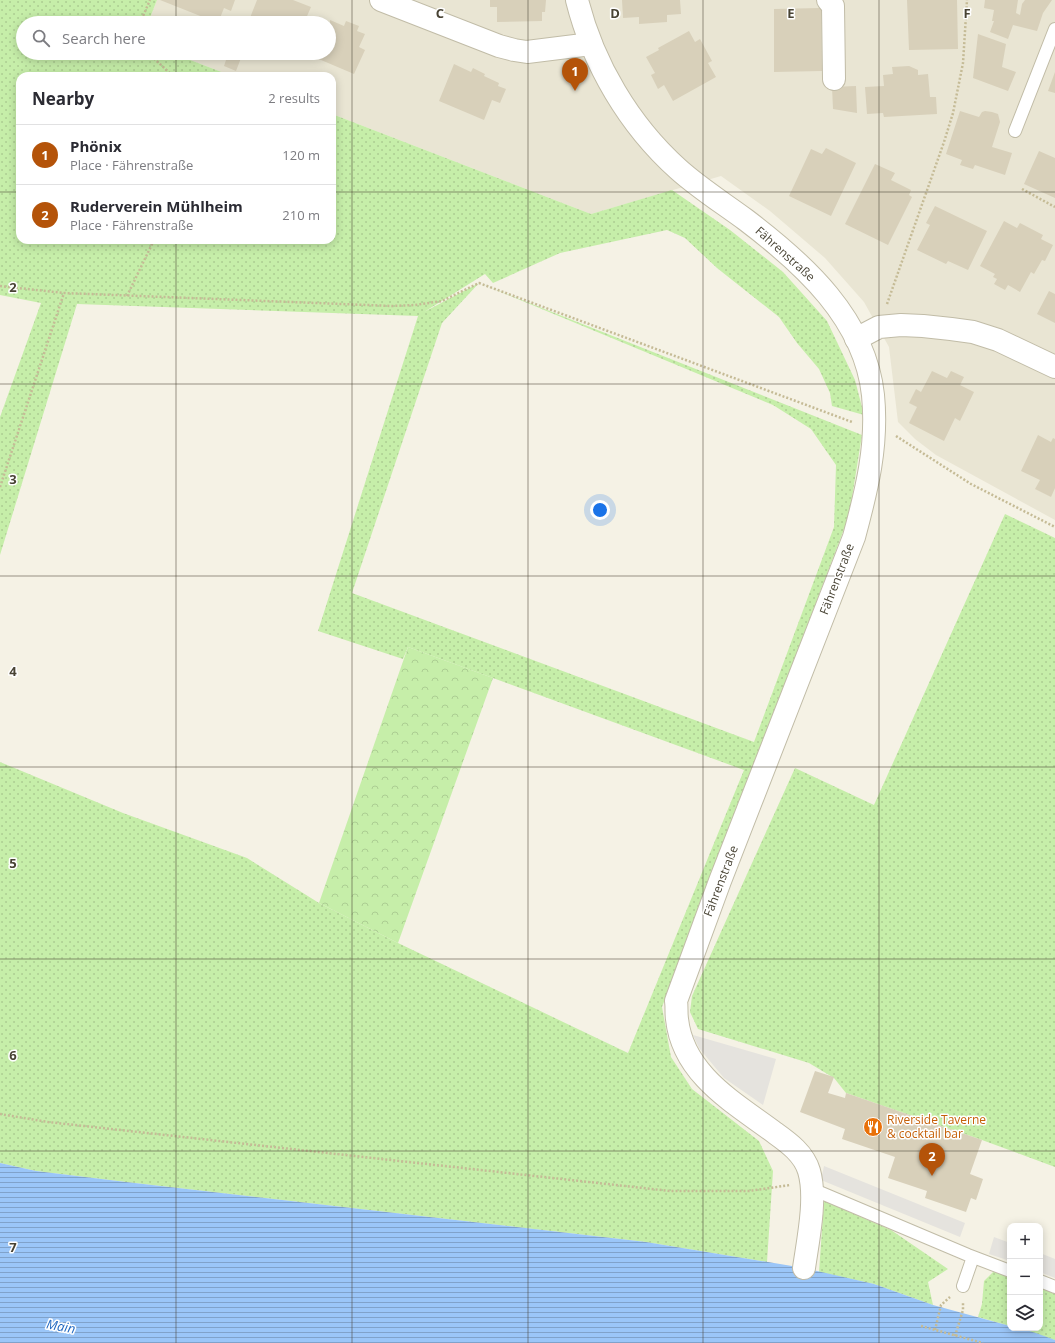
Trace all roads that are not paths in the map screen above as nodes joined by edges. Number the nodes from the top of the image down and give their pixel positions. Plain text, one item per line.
1 (381, 0) edge
2 (577, 0) edge
3 (828, 0) edge
4 (1055, 29) edge
5 (591, 44) junction
6 (834, 79) dead end
7 (1015, 131) dead end
8 (856, 339) junction
9 (1055, 367) edge
10 (812, 1189) junction
11 (973, 1257) junction
12 (804, 1268) dead end
13 (1007, 1269) edge
14 (1043, 1282) edge
15 (963, 1286) dead end
16 (1055, 1287) edge

1 - 5 street
2 - 5 street, Fährenstraße
3 - 6 street
4 - 7 lane
5 - 8 street, Fährenstraße
8 - 9 street
8 - 10 street, Fährenstraße
10 - 11 lane
10 - 12 street, Fährenstraße
11 - 13 lane
11 - 15 lane
14 - 16 lane

